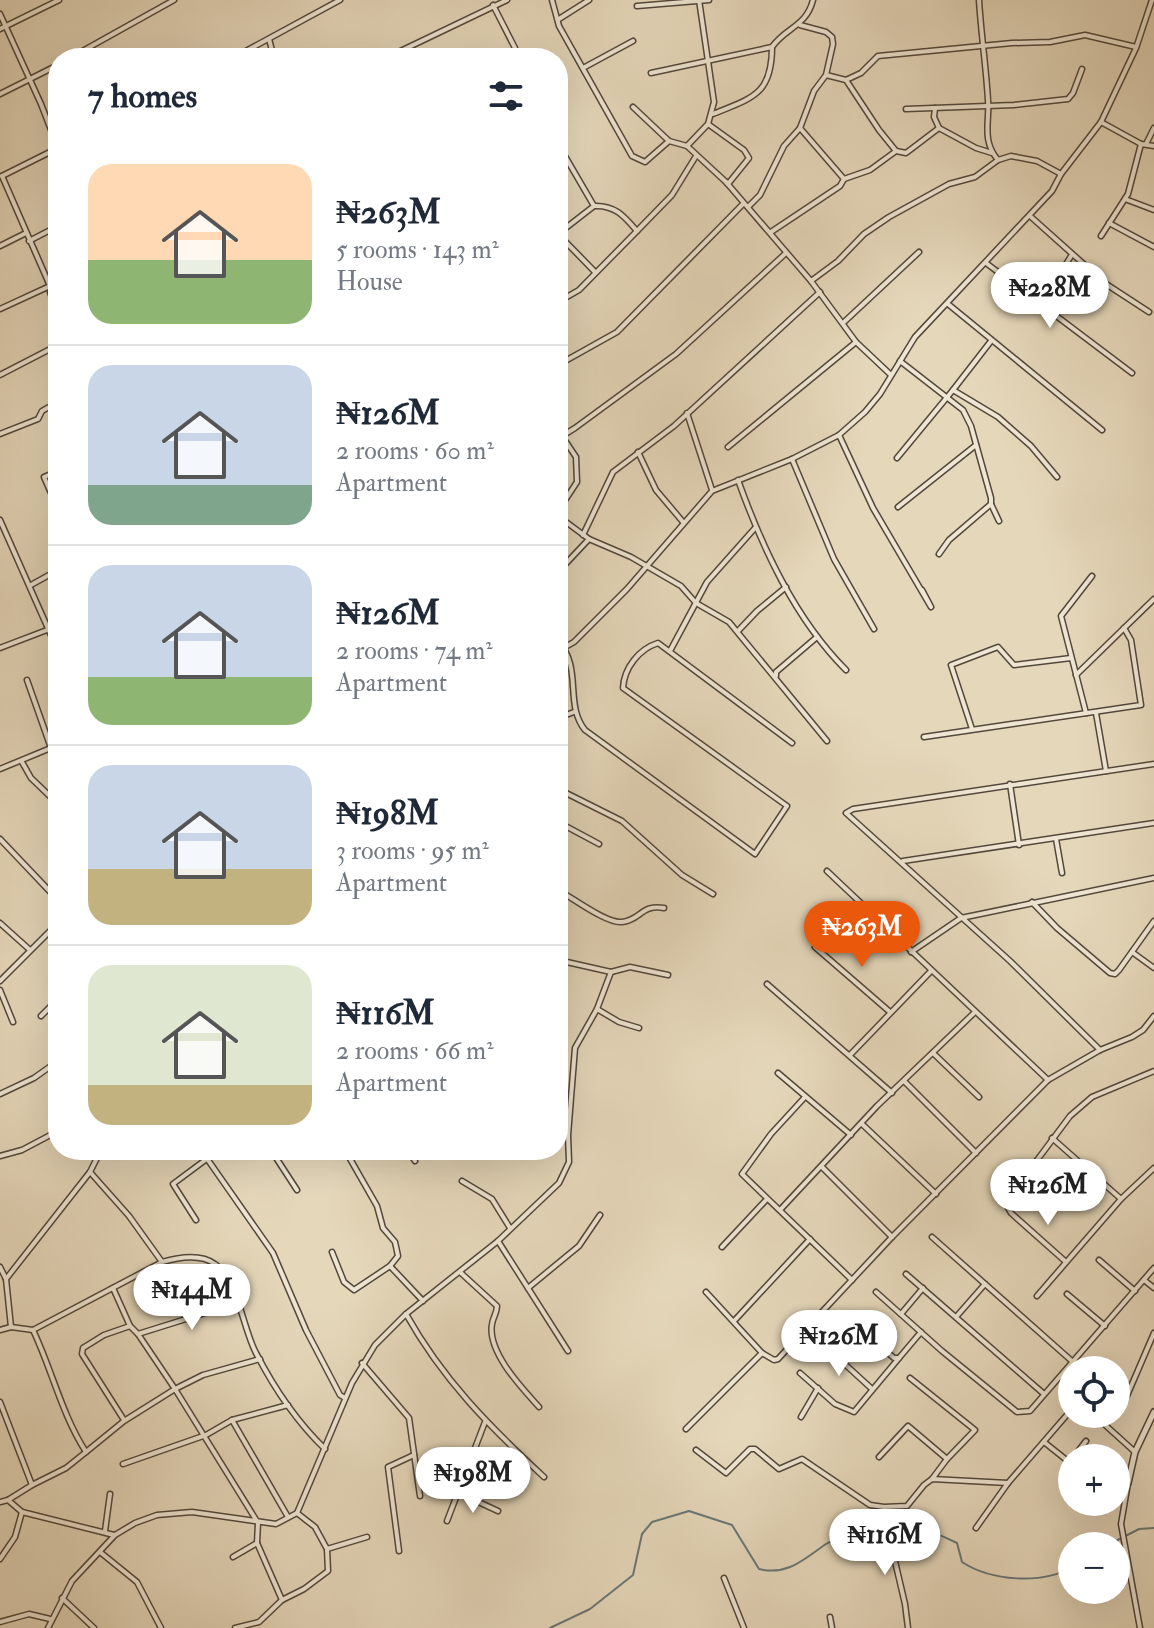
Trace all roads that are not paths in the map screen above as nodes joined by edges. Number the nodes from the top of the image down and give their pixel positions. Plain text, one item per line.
1 (59, 0) edge
2 (174, 0) edge
3 (340, 0) edge
4 (507, 0) edge
5 (552, 0) edge
6 (589, 0) edge
7 (709, 0) edge
8 (813, 0) edge
9 (979, 0) edge
10 (1152, 0) edge
11 (699, 1) edge
12 (330, 2) edge
13 (493, 5) junction
14 (637, 6) dead end
15 (0, 14) edge
16 (559, 19) junction
17 (800, 25) junction
18 (2, 28) edge
19 (269, 39) junction
20 (633, 41) dead end
21 (772, 47) junction
22 (982, 47) junction
23 (88, 48) edge
24 (252, 48) edge
25 (271, 48) edge
26 (406, 48) edge
27 (515, 48) edge
28 (1136, 48) junction
29 (707, 60) junction
30 (583, 68) junction
31 (1082, 69) dead end
32 (48, 70) edge
33 (651, 73) dead end
34 (826, 75) junction
35 (28, 79) junction
36 (846, 80) junction
37 (0, 94) edge
38 (989, 104) junction
39 (633, 107) dead end
40 (935, 108) junction
41 (906, 109) dead end
42 (713, 114) junction
43 (48, 122) edge
44 (1101, 122) junction
45 (708, 124) junction
46 (800, 128) junction
47 (939, 128) junction
48 (1154, 128) edge
49 (669, 141) junction
50 (1144, 144) junction
51 (687, 146) junction
52 (1154, 146) edge
53 (896, 151) junction
54 (48, 153) edge
55 (992, 153) junction
56 (696, 156) junction
57 (998, 160) junction
58 (568, 161) edge
59 (1061, 174) junction
60 (1, 177) edge
61 (844, 179) junction
62 (726, 182) junction
63 (1125, 199) junction
64 (594, 206) junction
65 (746, 206) junction
66 (1154, 210) edge
67 (1030, 216) junction
68 (1109, 223) junction
69 (568, 226) edge
70 (48, 231) edge
71 (637, 231) junction
72 (771, 232) junction
73 (26, 233) junction
74 (1101, 236) dead end
75 (29, 241) junction
76 (568, 244) edge
77 (0, 246) edge
78 (1154, 247) edge
79 (919, 252) dead end
80 (786, 253) junction
81 (1071, 256) junction
82 (986, 263) junction
83 (595, 272) junction
84 (811, 281) junction
85 (48, 284) edge
86 (48, 290) edge
87 (820, 292) junction
88 (568, 296) edge
89 (948, 304) junction
90 (1040, 306) junction
91 (0, 309) edge
92 (1149, 312) dead end
93 (843, 323) junction
94 (991, 341) junction
95 (856, 342) junction
96 (48, 350) edge
97 (568, 360) edge
98 (900, 361) junction
99 (1132, 373) dead end
100 (0, 375) edge
101 (891, 375) junction
102 (953, 390) junction
103 (947, 399) junction
104 (48, 408) edge
105 (687, 413) junction
106 (1102, 430) dead end
107 (568, 432) edge
108 (0, 434) edge
109 (839, 435) junction
110 (568, 444) edge
111 (976, 445) junction
112 (728, 447) dead end
113 (638, 452) junction
114 (897, 458) dead end
115 (792, 459) junction
116 (1057, 477) dead end
117 (738, 480) junction
118 (712, 491) junction
119 (568, 497) edge
120 (991, 504) junction
121 (898, 507) dead end
122 (0, 520) edge
123 (999, 521) dead end
124 (568, 522) edge
125 (683, 522) junction
126 (755, 528) junction
127 (583, 535) junction
128 (589, 539) junction
129 (939, 554) dead end
130 (568, 561) edge
131 (648, 566) junction
132 (48, 576) edge
133 (1092, 576) dead end
134 (31, 585) junction
135 (786, 587) junction
136 (922, 590) dead end
137 (1154, 599) edge
138 (696, 603) junction
139 (1124, 628) junction
140 (874, 629) dead end
141 (47, 630) joint
142 (742, 637) junction
143 (817, 637) junction
144 (568, 646) edge
145 (0, 648) edge
146 (670, 651) junction
147 (1071, 658) junction
148 (568, 661) edge
149 (846, 670) dead end
150 (1076, 675) junction
151 (777, 679) junction
152 (27, 680) dead end
153 (574, 712) junction
154 (1086, 713) junction
155 (1096, 713) junction
156 (568, 714) edge
157 (972, 729) junction
158 (924, 737) dead end
159 (48, 740) edge
160 (827, 741) dead end
161 (792, 743) dead end
162 (48, 749) edge
163 (22, 762) junction
164 (1154, 764) edge
165 (0, 769) edge
166 (1106, 771) junction
167 (1010, 784) junction
168 (568, 793) edge
169 (48, 794) edge
170 (1154, 823) edge
171 (568, 827) edge
172 (0, 839) edge
173 (1056, 839) junction
174 (599, 844) dead end
175 (1019, 845) junction
176 (902, 861) junction
177 (827, 871) dead end
178 (1062, 873) dead end
179 (1154, 878) edge
180 (48, 892) edge
181 (713, 894) dead end
182 (568, 896) edge
183 (1032, 902) junction
184 (664, 908) dead end
185 (961, 918) junction
186 (1154, 921) edge
187 (0, 923) edge
188 (48, 933) edge
189 (815, 947) dead end
190 (30, 950) junction
191 (910, 952) junction
192 (1132, 952) junction
193 (568, 962) edge
194 (1154, 968) edge
195 (931, 971) junction
196 (611, 972) junction
197 (668, 975) dead end
198 (0, 981) edge
199 (767, 984) dead end
200 (0, 990) edge
201 (48, 1009) edge
202 (597, 1009) junction
203 (890, 1012) junction
204 (974, 1013) junction
205 (41, 1016) dead end
206 (1154, 1016) edge
207 (13, 1022) dead end
208 (639, 1028) dead end
209 (1100, 1050) junction
210 (933, 1053) junction
211 (850, 1055) junction
212 (48, 1068) edge
213 (1154, 1071) edge
214 (778, 1073) dead end
215 (1048, 1080) junction
216 (904, 1081) junction
217 (892, 1093) junction
218 (0, 1094) edge
219 (805, 1097) junction
220 (979, 1097) dead end
221 (861, 1124) junction
222 (851, 1135) junction
223 (48, 1136) edge
224 (1052, 1138) junction
225 (976, 1153) junction
226 (0, 1156) edge
227 (96, 1160) edge
228 (205, 1160) edge
229 (209, 1160) edge
230 (278, 1160) edge
231 (351, 1160) edge
232 (822, 1167) junction
233 (1154, 1168) edge
234 (90, 1172) junction
235 (462, 1181) dead end
236 (297, 1190) dead end
237 (936, 1194) junction
238 (767, 1199) junction
239 (1121, 1199) junction
240 (780, 1210) junction
241 (600, 1215) dead end
242 (196, 1220) dead end
243 (510, 1228) junction
244 (892, 1237) junction
245 (932, 1237) dead end
246 (810, 1239) junction
247 (498, 1241) junction
248 (722, 1247) dead end
249 (332, 1252) dead end
250 (1099, 1260) dead end
251 (162, 1262) junction
252 (1066, 1262) junction
253 (390, 1266) junction
254 (1154, 1268) edge
255 (0, 1270) edge
256 (461, 1273) junction
257 (906, 1274) dead end
258 (6, 1279) junction
259 (852, 1280) junction
260 (1144, 1280) junction
261 (985, 1284) junction
262 (113, 1288) junction
263 (528, 1288) junction
264 (923, 1288) junction
265 (1154, 1288) edge
266 (1135, 1291) junction
267 (706, 1292) dead end
268 (876, 1292) dead end
269 (1067, 1294) dead end
270 (1037, 1296) dead end
271 (423, 1301) junction
272 (237, 1303) junction
273 (406, 1314) junction
274 (901, 1314) junction
275 (956, 1317) junction
276 (735, 1320) junction
277 (850, 1320) dead end
278 (130, 1326) junction
279 (1105, 1326) junction
280 (11, 1327) junction
281 (0, 1330) edge
282 (33, 1330) junction
283 (921, 1332) junction
284 (1154, 1333) edge
285 (138, 1334) junction
286 (825, 1346) dead end
287 (568, 1351) dead end
288 (762, 1353) junction
289 (1066, 1356) edge
290 (1078, 1356) edge
291 (899, 1358) junction
292 (260, 1359) junction
293 (362, 1363) junction
294 (800, 1373) dead end
295 (910, 1378) dead end
296 (1058, 1379) edge
297 (818, 1388) junction
298 (175, 1389) junction
299 (872, 1389) junction
300 (1130, 1389) edge
301 (1044, 1394) junction
302 (345, 1398) junction
303 (0, 1402) edge
304 (288, 1405) junction
305 (539, 1407) dead end
306 (1154, 1412) edge
307 (801, 1417) dead end
308 (232, 1420) junction
309 (124, 1421) junction
310 (485, 1422) junction
311 (1058, 1426) edge
312 (1108, 1428) edge
313 (686, 1429) dead end
314 (206, 1435) junction
315 (1086, 1441) dead end
316 (1044, 1442) junction
317 (1084, 1444) edge
318 (325, 1449) junction
319 (696, 1450) dead end
320 (86, 1452) junction
321 (1135, 1452) junction
322 (1058, 1453) edge
323 (414, 1455) junction
324 (879, 1457) dead end
325 (947, 1459) junction
326 (123, 1464) dead end
327 (1130, 1474) edge
328 (544, 1477) dead end
329 (932, 1479) junction
330 (1008, 1483) junction
331 (32, 1485) junction
332 (459, 1493) junction
333 (110, 1494) dead end
334 (420, 1496) dead end
335 (8, 1500) junction
336 (0, 1502) edge
337 (498, 1511) dead end
338 (22, 1512) junction
339 (297, 1513) junction
340 (1122, 1516) edge
341 (288, 1517) junction
342 (447, 1521) dead end
343 (258, 1523) junction
344 (976, 1528) dead end
345 (105, 1531) junction
346 (115, 1535) junction
347 (367, 1537) dead end
348 (257, 1543) junction
349 (848, 1546) dead end
350 (327, 1549) junction
351 (399, 1551) dead end
352 (100, 1552) junction
353 (233, 1557) dead end
354 (0, 1559) edge
355 (724, 1578) dead end
356 (62, 1598) junction
357 (282, 1600) junction
358 (830, 1617) dead end
359 (50, 1619) junction
360 (0, 1622) edge
361 (48, 1628) edge
362 (94, 1628) edge
363 (161, 1628) edge
364 (235, 1628) edge
365 (744, 1628) edge
366 (832, 1628) edge
367 (908, 1628) edge
368 (1140, 1628) edge

1 - 18 street
2 - 23 street
3 - 12 street
4 - 13 street
5 - 16 street
6 - 16 street
7 - 11 street
8 - 17 street
9 - 22 street
10 - 28 street
11 - 14 street
11 - 29 street
12 - 19 street
13 - 26 street
13 - 27 street
15 - 18 street
16 - 30 street
17 - 21 street
17 - 34 street
18 - 35 street
19 - 24 street
19 - 25 street
20 - 30 street
21 - 29 street
21 - 42 street
22 - 28 street
22 - 36 street
22 - 38 street
28 - 44 street
29 - 33 street
29 - 42 street
30 - 49 street
31 - 38 street
32 - 35 street
34 - 36 street
34 - 46 street
35 - 37 street
35 - 43 street
36 - 53 street
38 - 40 street
38 - 55 street
39 - 49 street
40 - 41 street
40 - 47 street
42 - 45 street
44 - 50 street
44 - 59 street
45 - 51 street
45 - 62 street
46 - 61 street
46 - 65 street
47 - 53 street
47 - 55 street
48 - 50 street
49 - 51 street
50 - 52 street
50 - 63 street
51 - 56 street
53 - 61 street
54 - 60 street
55 - 57 street
56 - 62 street
56 - 71 street
57 - 59 street
57 - 84 street
58 - 64 street
59 - 67 street
60 - 73 street
61 - 72 street
62 - 65 street
63 - 66 street
63 - 68 street
64 - 69 street
64 - 71 street
65 - 72 street
65 - 97 street
67 - 81 street
67 - 82 street
68 - 74 street
68 - 78 street
70 - 75 street
71 - 83 street
72 - 80 street
73 - 75 street
73 - 77 street
75 - 85 street
76 - 83 street
79 - 93 street
80 - 84 street
80 - 107 street
81 - 90 street
81 - 92 street
82 - 89 street
82 - 90 street
83 - 88 street
84 - 87 street
86 - 91 street
87 - 93 street
87 - 105 street
89 - 94 street
89 - 98 street
90 - 99 street
93 - 95 street
94 - 102 street
94 - 106 street
95 - 101 street
95 - 112 street
96 - 100 street
98 - 101 street
98 - 103 street
101 - 109 street
102 - 103 street
102 - 116 street
103 - 111 street
103 - 114 street
104 - 108 street
105 - 113 street
105 - 118 street
109 - 115 street
109 - 136 street
110 - 119 street
111 - 120 street
111 - 121 street
113 - 125 street
113 - 127 street
115 - 117 street
115 - 140 street
117 - 118 street
117 - 126 street
118 - 125 street
120 - 123 street
120 - 129 street
122 - 134 street
124 - 127 street
125 - 131 street
126 - 135 street
126 - 138 street
127 - 128 street
128 - 130 street
128 - 131 street
131 - 138 street
131 - 144 street
132 - 134 street
133 - 147 street
134 - 141 street
135 - 142 street
135 - 143 street
137 - 139 street
138 - 142 street
138 - 146 street
139 - 150 street
139 - 155 street
141 - 145 street
142 - 151 street
143 - 149 street
143 - 151 street
146 - 153 street
146 - 161 street
147 - 150 street
147 - 157 street
148 - 153 street
150 - 154 street
151 - 160 street
152 - 159 street
153 - 156 street
154 - 155 street
154 - 157 street
155 - 166 street
157 - 158 street
162 - 163 street
163 - 165 street
163 - 169 street
164 - 166 street
166 - 167 street
167 - 175 street
167 - 176 street
168 - 181 street
170 - 173 street
171 - 174 street
172 - 180 street
173 - 175 street
173 - 178 street
175 - 176 street
176 - 185 street
177 - 191 street
179 - 183 street
182 - 184 street
183 - 185 street
183 - 192 street
185 - 191 street
185 - 209 street
186 - 192 street
187 - 190 street
188 - 190 street
189 - 203 street
190 - 198 street
191 - 195 street
192 - 194 street
193 - 196 street
195 - 203 street
195 - 204 street
196 - 197 street
196 - 202 street
199 - 211 street
200 - 207 street
201 - 205 street
202 - 208 street
202 - 243 street
203 - 211 street
204 - 210 street
204 - 215 street
206 - 209 street
209 - 215 street
210 - 216 street
210 - 220 street
211 - 217 street
212 - 218 street
213 - 224 street
214 - 219 street
215 - 225 street
216 - 217 street
216 - 225 street
217 - 221 street
219 - 222 street
219 - 238 street
221 - 222 street
221 - 237 street
222 - 232 street
223 - 226 street
224 - 239 street
224 - 252 street
225 - 237 street
227 - 234 street
228 - 242 street
229 - 302 street
230 - 236 street
231 - 253 street
232 - 240 street
232 - 244 street
233 - 239 street
234 - 251 street
234 - 258 street
235 - 243 street
237 - 244 street
238 - 240 street
238 - 248 street
239 - 252 street
240 - 246 street
241 - 263 street
243 - 247 street
244 - 259 street
245 - 261 street
246 - 259 street
246 - 276 street
247 - 256 street
247 - 263 street
249 - 253 street
250 - 266 street
251 - 262 street
251 - 272 street
252 - 270 street
253 - 271 street
254 - 260 street
255 - 258 street
256 - 271 street
256 - 305 street
257 - 264 street
258 - 280 street
259 - 288 street
260 - 265 street
260 - 266 street
261 - 275 street
261 - 289 street
262 - 278 street
262 - 282 street
263 - 287 street
264 - 274 street
264 - 275 street
266 - 279 street
267 - 276 street
268 - 274 street
269 - 279 street
271 - 273 street
272 - 285 street
272 - 292 street
273 - 293 street
273 - 310 street
274 - 283 street
275 - 301 street
276 - 288 street
277 - 291 street
278 - 285 street
278 - 309 street
279 - 290 street
280 - 281 street
280 - 282 street
282 - 320 street
283 - 291 street
283 - 301 street
284 - 300 street
285 - 298 street
286 - 299 street
288 - 313 street
291 - 299 street
292 - 298 street
292 - 304 street
293 - 302 street
293 - 323 street
294 - 297 street
295 - 325 street
296 - 301 street
297 - 299 street
297 - 307 street
298 - 309 street
298 - 314 street
302 - 318 street
303 - 331 street
304 - 308 street
304 - 318 street
306 - 321 street
308 - 314 street
308 - 341 street
309 - 320 street
310 - 328 street
310 - 332 street
311 - 316 street
312 - 321 street
314 - 326 street
314 - 343 street
315 - 317 street
316 - 322 street
316 - 330 street
318 - 339 street
319 - 329 street
320 - 331 street
321 - 327 street
323 - 334 street
323 - 351 street
324 - 325 street
325 - 329 street
329 - 330 street
330 - 344 street
331 - 335 street
332 - 337 street
332 - 342 street
333 - 345 street
335 - 336 street
335 - 338 street
338 - 345 street
338 - 354 street
339 - 341 street
339 - 350 street
340 - 368 street
341 - 343 street
343 - 346 street
343 - 348 street
345 - 346 street
346 - 352 street
347 - 350 street
348 - 353 street
348 - 357 street
349 - 367 street
350 - 357 street
352 - 356 street
352 - 363 street
355 - 365 street
356 - 359 street
356 - 362 street
357 - 364 street
358 - 366 street
359 - 360 street
359 - 361 street

